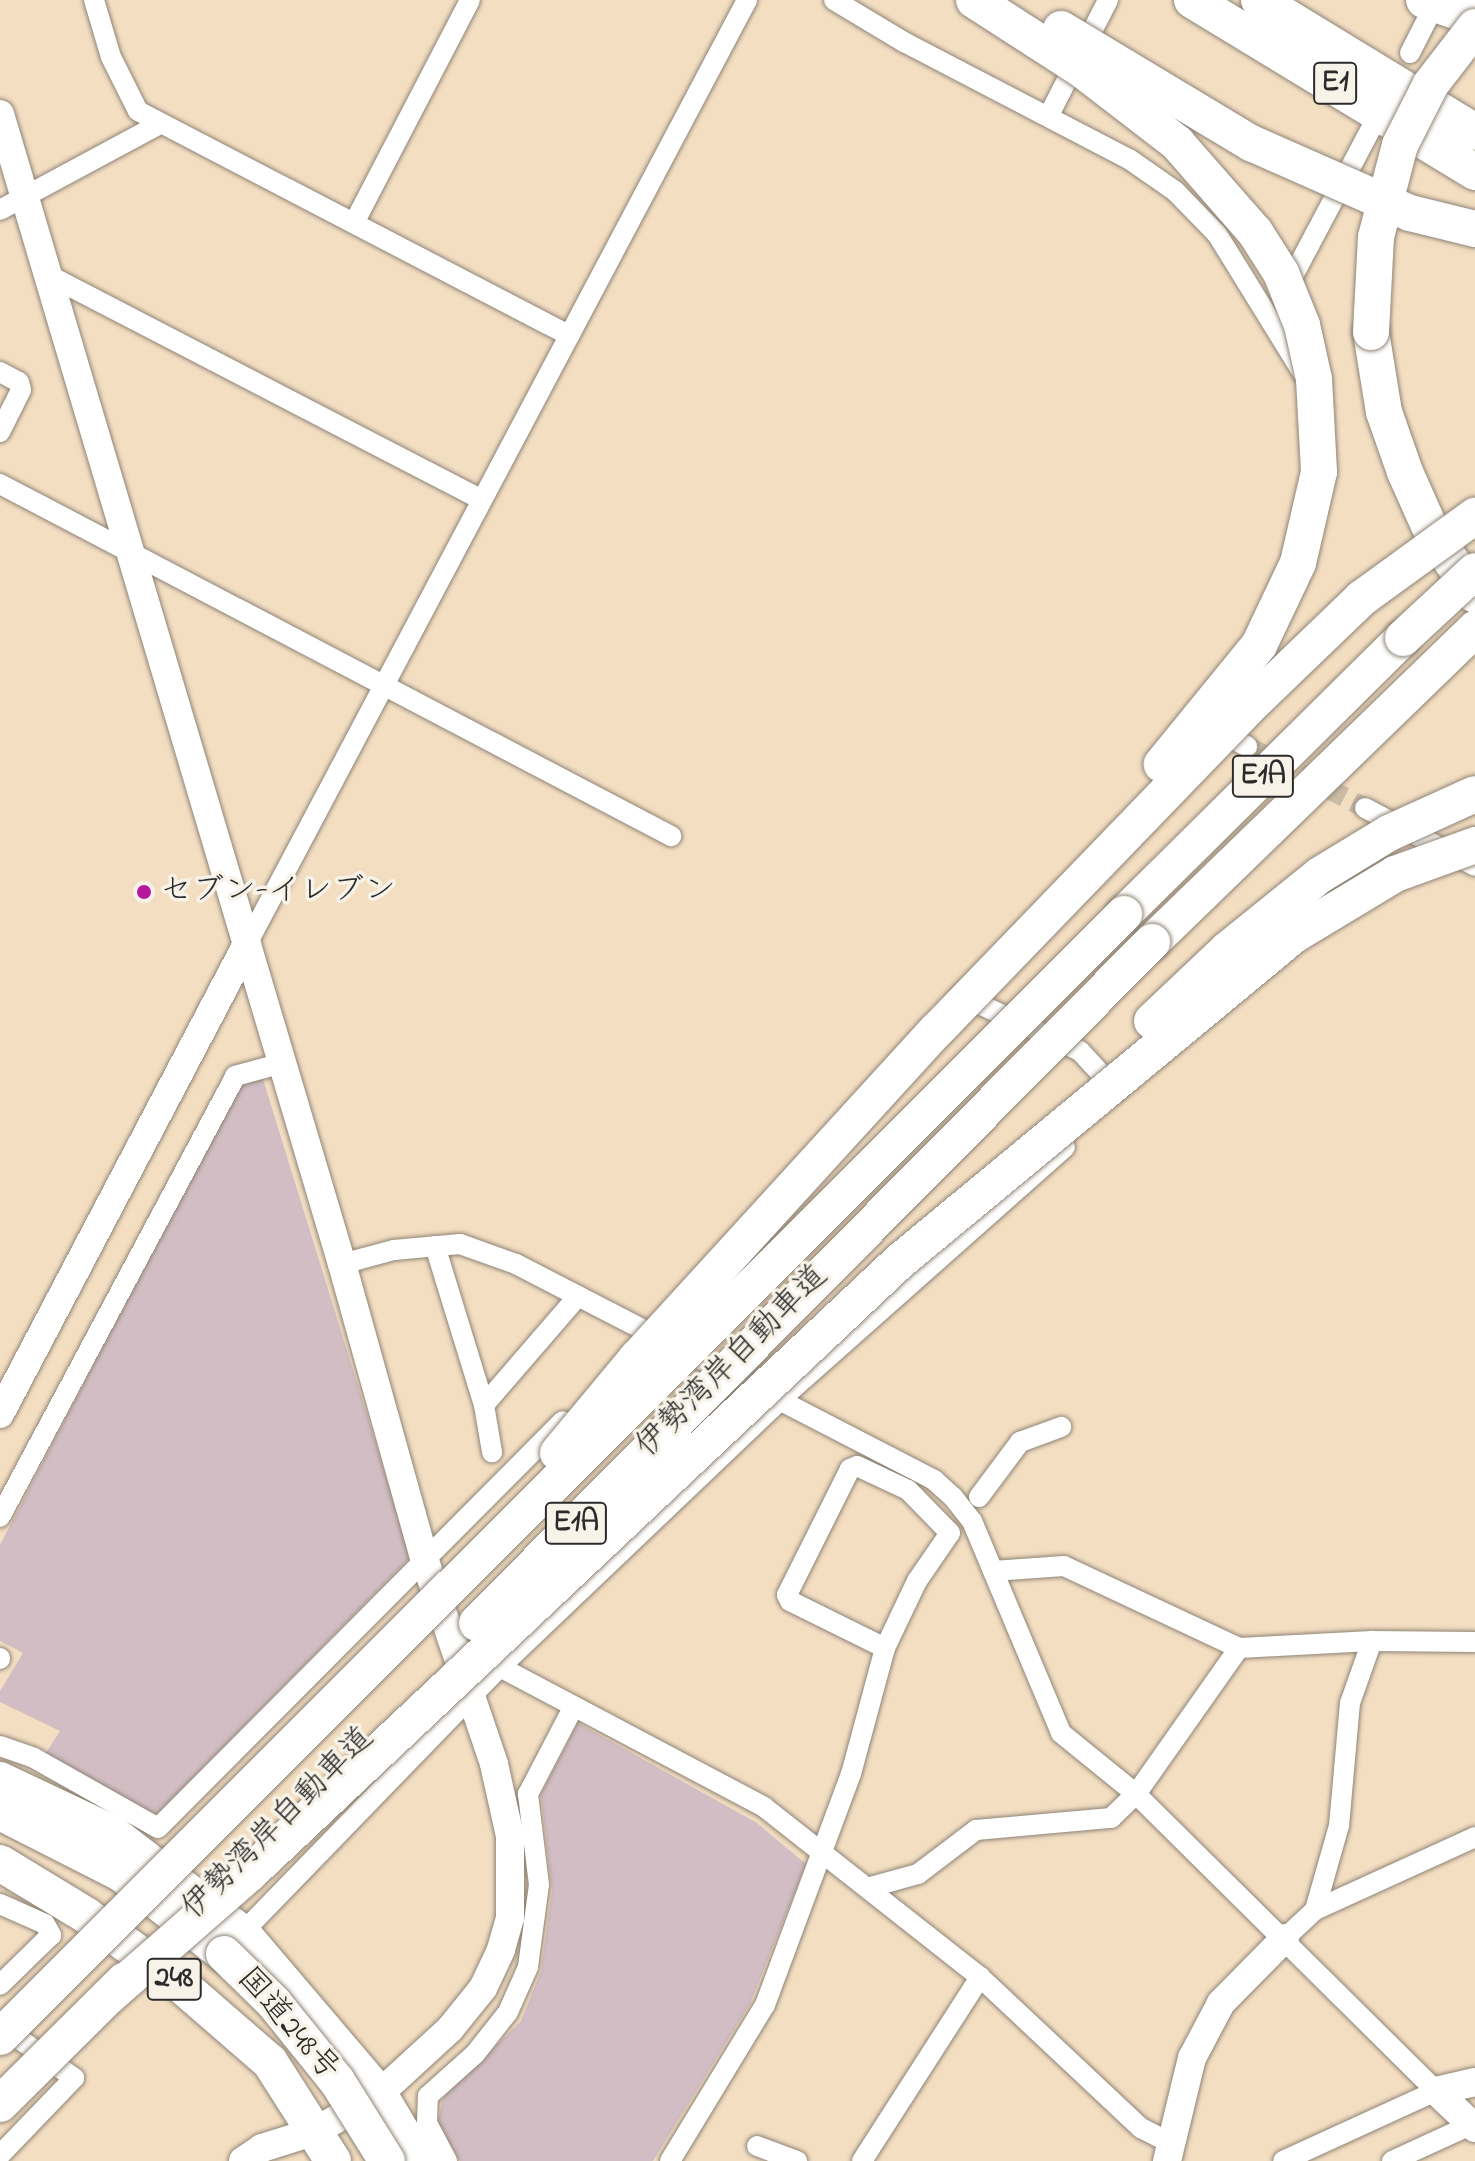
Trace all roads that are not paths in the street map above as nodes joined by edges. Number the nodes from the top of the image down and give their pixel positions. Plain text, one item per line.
1 (94, 0) edge
2 (470, 0) edge
3 (747, 0) edge
4 (834, 0) edge
5 (974, 0) edge
6 (1013, 0) edge
7 (1108, 0) edge
8 (1192, 0) edge
9 (1259, 0) edge
10 (1426, 10) edge
11 (1475, 18) edge
12 (1475, 27) edge
13 (1410, 53) dead end
14 (0, 114) edge
15 (1049, 115) junction
16 (158, 125) junction
17 (1372, 127) dead end
18 (1475, 132) edge
19 (1475, 172) edge
20 (12, 204) edge
21 (354, 223) junction
22 (1475, 229) edge
23 (50, 276) junction
24 (1270, 319) junction
25 (569, 335) junction
26 (0, 372) edge
27 (0, 432) edge
28 (0, 484) edge
29 (481, 499) junction
30 (1475, 516) edge
31 (133, 552) junction
32 (1475, 571) edge
33 (1475, 595) edge
34 (1475, 629) edge
35 (386, 688) junction
36 (1206, 726) junction
37 (1247, 746) tunnel mouth
38 (1475, 794) edge
39 (1365, 808) tunnel mouth
40 (671, 836) dead end
41 (1475, 845) edge
42 (1475, 866) edge
43 (247, 944) junction
44 (955, 992) junction
45 (936, 1031) junction
46 (283, 1063) junction
47 (435, 1246) junction
48 (900, 1261) junction
49 (342, 1264) junction
50 (578, 1296) junction
51 (646, 1331) junction
52 (780, 1400) junction
53 (484, 1405) junction
54 (0, 1414) edge
55 (1061, 1427) dead end
56 (492, 1452) dead end
57 (979, 1497) dead end
58 (0, 1517) edge
59 (425, 1561) junction
60 (993, 1571) junction
61 (411, 1628) junction
62 (1372, 1641) junction
63 (1475, 1642) edge
64 (885, 1648) junction
65 (1239, 1648) junction
66 (500, 1667) junction
67 (471, 1694) junction
68 (574, 1706) junction
69 (0, 1746) edge
70 (0, 1780) edge
71 (1136, 1794) junction
72 (0, 1812) edge
73 (0, 1836) edge
74 (1475, 1837) edge
75 (824, 1851) junction
76 (0, 1863) edge
77 (871, 1887) junction
78 (0, 1904) edge
79 (1315, 1910) junction
80 (1285, 1938) junction
81 (225, 1952) junction
82 (980, 1977) junction
83 (0, 1985) edge
84 (108, 1997) junction
85 (0, 2025) edge
86 (0, 2037) edge
87 (1475, 2082) edge
88 (379, 2094) junction
89 (1440, 2095) junction
90 (0, 2104) edge
91 (1472, 2123) edge
92 (324, 2146) edge
93 (757, 2146) dead end
94 (1168, 2152) edge
95 (0, 2155) edge
96 (1293, 2159) edge
97 (243, 2161) edge
98 (291, 2161) edge
99 (363, 2161) edge
100 (387, 2161) edge
101 (419, 2161) edge
102 (447, 2161) edge
103 (670, 2161) edge
104 (797, 2161) edge
105 (862, 2161) edge
106 (1392, 2161) edge

1 - 16 street
2 - 21 street
3 - 25 street
4 - 15 street
5 - 45 highway, bridge
6 - 22 highway, bridge
7 - 15 street
8 - 19 highway, E1
9 - 18 highway, E1
10 - 11 highway
10 - 13 street
12 - 33 highway, bridge
14 - 20 street
15 - 24 street
16 - 20 street
16 - 21 street
17 - 24 street
20 - 23 street
21 - 25 street
23 - 29 street
23 - 31 street
24 - 36 street
25 - 29 street
26 - 27 street
28 - 31 street
29 - 35 street
30 - 45 highway, bridge
31 - 35 street
31 - 43 street
32 - 61 highway, 伊勢湾岸自動車道 / E1A, bridge
34 - 84 highway, 伊勢湾岸自動車道 / E1A, bridge
35 - 40 street
35 - 43 street
36 - 37 street
36 - 44 street
38 - 48 highway, bridge
39 - 42 street
41 - 48 highway, bridge
43 - 46 street
43 - 54 street
44 - 51 street
44 - 52 street
45 - 61 highway, bridge
46 - 49 street
46 - 58 street
47 - 49 street
47 - 50 street
47 - 53 street
48 - 84 highway, bridge
49 - 59 street
50 - 51 street
50 - 53 street
51 - 52 street
51 - 59 street
52 - 60 street
52 - 66 street
53 - 56 street
55 - 57 street
59 - 67 street
59 - 69 street
60 - 65 street
60 - 71 street
61 - 86 highway, 伊勢湾岸自動車道 / E1A, bridge
62 - 63 street
62 - 65 street
62 - 79 street
64 - 64 street
64 - 75 street
65 - 71 street
66 - 67 street
66 - 68 street
67 - 81 street
67 - 88 street
68 - 75 street
68 - 102 street
70 - 81 highway, 248
71 - 77 street
71 - 80 street
72 - 81 highway, 国道248号 / 248
73 - 81 highway, 国道248号 / 248
74 - 79 street
75 - 77 street
75 - 103 street
76 - 92 highway, 248
77 - 82 street
78 - 83 street
79 - 80 street
80 - 89 street
80 - 94 street
81 - 88 highway, 248
81 - 99 highway, 国道248号 / 248
81 - 100 highway, 国道248号 / 248, bridge
82 - 94 street
82 - 105 street
84 - 90 highway, 伊勢湾岸自動車道 / E1A, bridge
85 - 95 street
87 - 89 street
88 - 92 street
88 - 101 highway, 248
89 - 91 street
89 - 96 street
91 - 106 street
92 - 97 street
92 - 98 street
93 - 104 street

